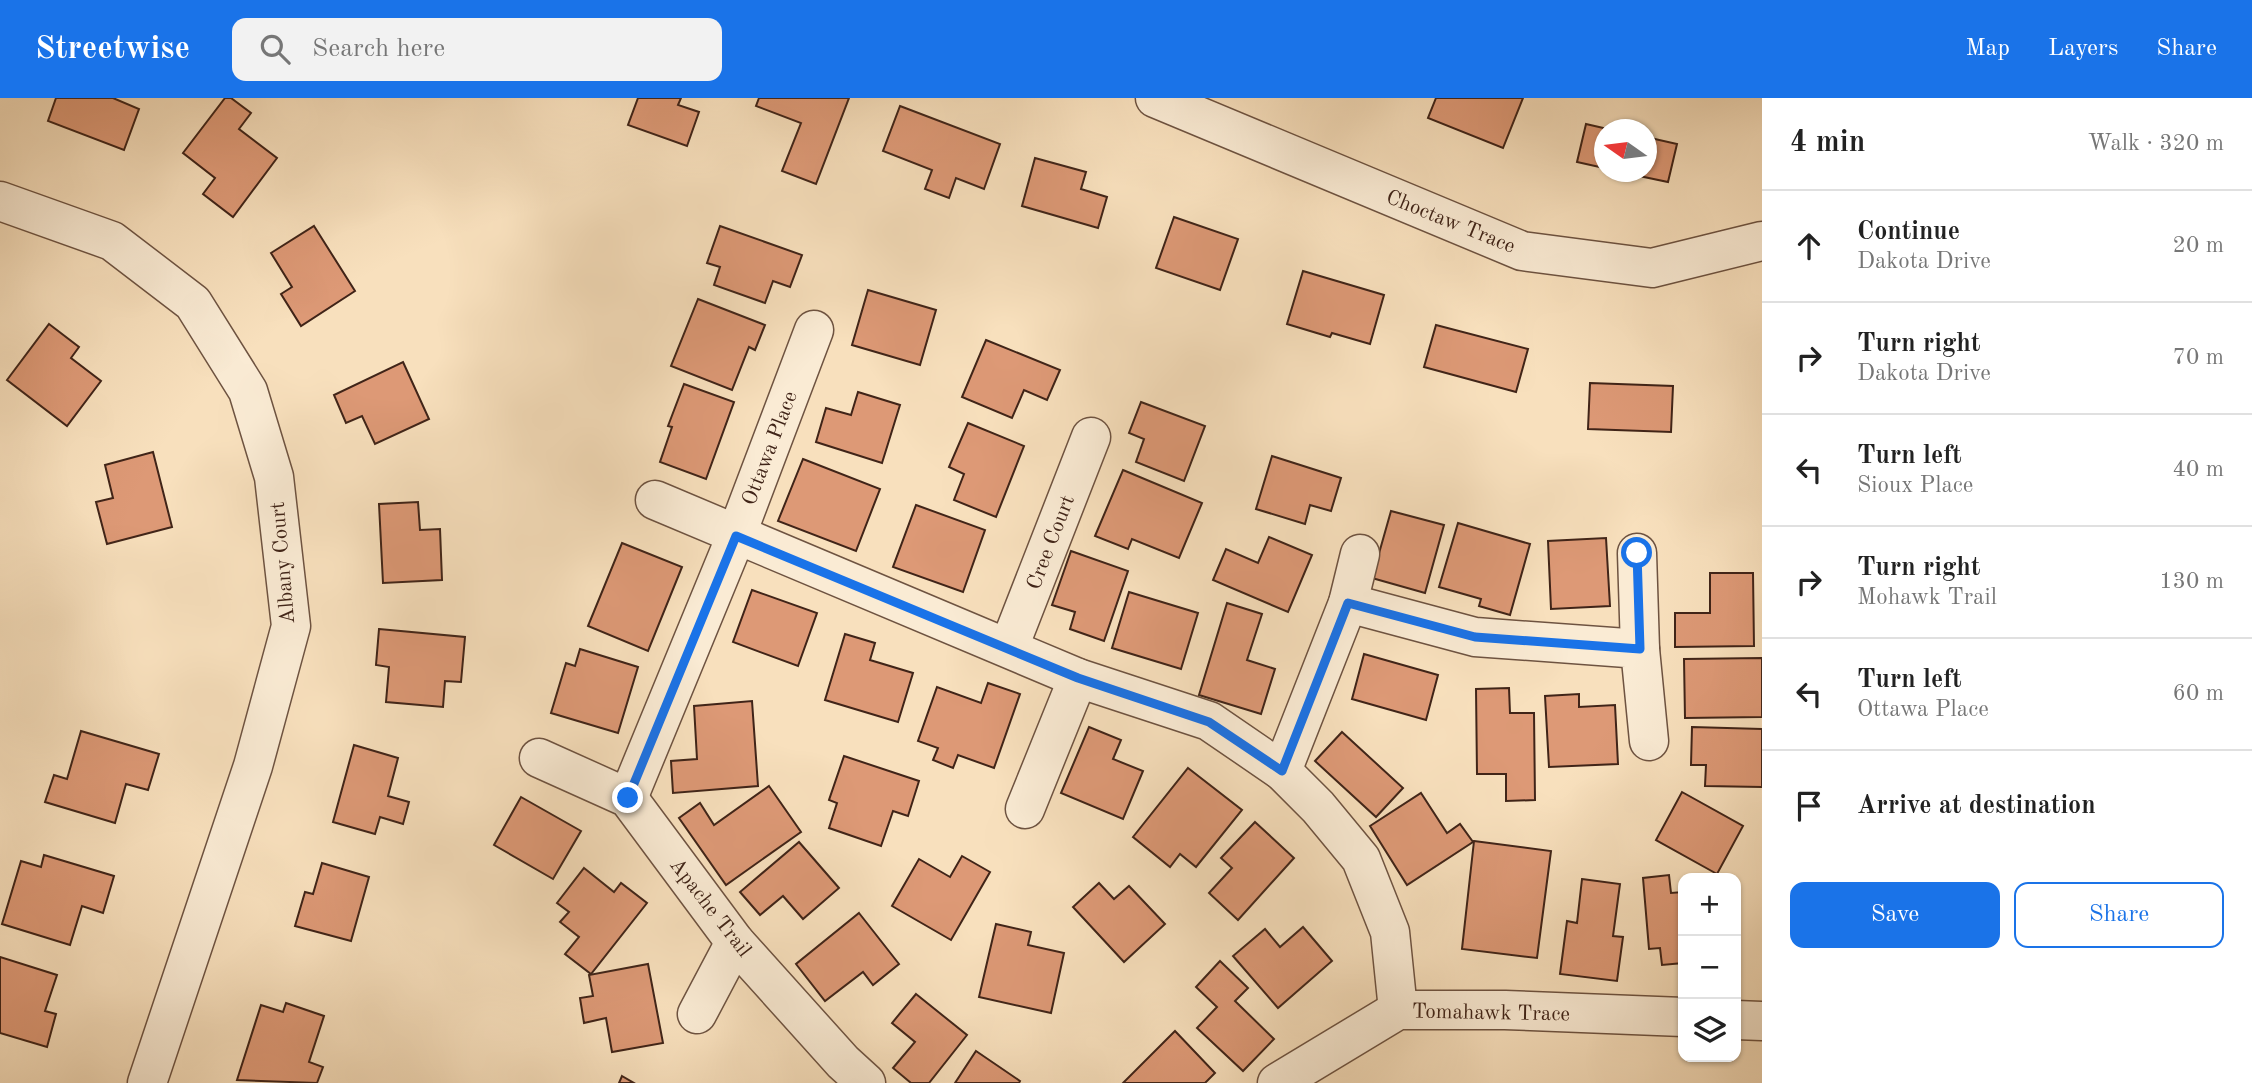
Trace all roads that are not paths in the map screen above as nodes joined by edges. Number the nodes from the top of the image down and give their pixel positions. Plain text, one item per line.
1 (1155, 98) edge
2 (0, 201) edge
3 (1762, 241) edge
4 (814, 330) dead end
5 (1091, 437) dead end
6 (655, 500) dead end
7 (736, 536) junction
8 (1637, 553) dead end
9 (1360, 554) dead end
10 (1348, 603) junction
11 (1009, 647) junction
12 (1640, 649) junction
13 (1078, 678) junction
14 (1649, 741) dead end
15 (539, 758) dead end
16 (1282, 771) junction
17 (628, 798) junction
18 (1025, 809) dead end
19 (735, 942) junction
20 (1398, 1010) junction
21 (697, 1014) dead end
22 (1678, 1017) edge
23 (1741, 1020) edge
24 (1762, 1021) edge
25 (147, 1083) edge
26 (866, 1083) edge
27 (1277, 1083) edge

1 - 3 street, Choctaw Trace
2 - 25 street, Albany Court
4 - 7 street, Ottawa Place
5 - 11 street, Cree Court
6 - 7 street
7 - 11 street
7 - 17 street, Ottawa Place
8 - 12 street
9 - 10 street
10 - 12 street
10 - 16 street
11 - 13 street
12 - 14 street
13 - 16 street
13 - 18 street
15 - 17 street, Apache Trail
16 - 20 street
17 - 19 street, Apache Trail
19 - 21 street
19 - 26 street, Apache Trail
20 - 22 street, Tomahawk Trace
20 - 27 street, Tomahawk Trace
23 - 24 street

